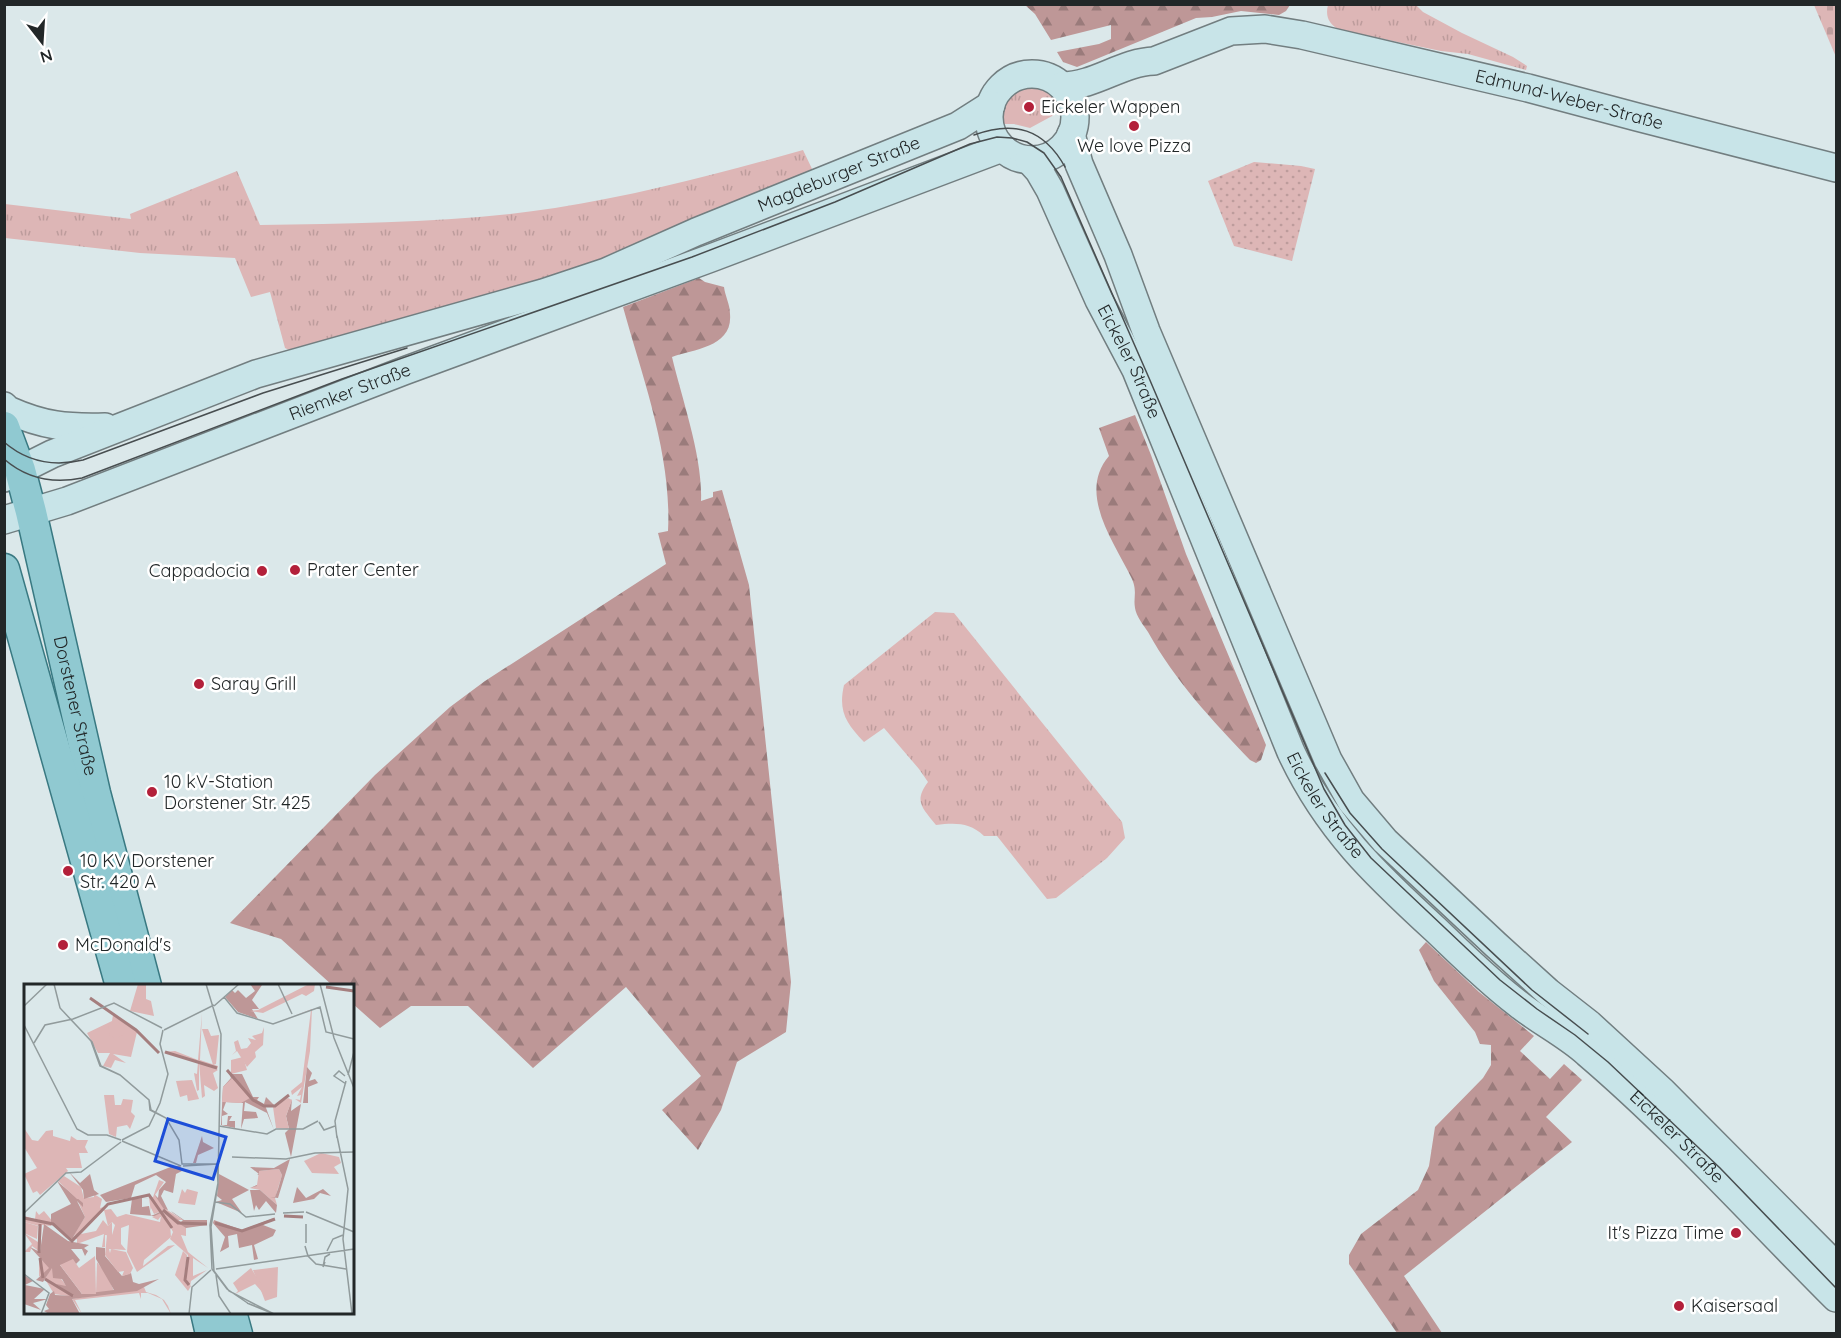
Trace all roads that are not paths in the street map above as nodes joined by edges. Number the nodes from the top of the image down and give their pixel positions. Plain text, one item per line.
1 (1154, 61) junction
2 (1062, 86) junction
3 (991, 105) junction
4 (1073, 123) junction
5 (1002, 148) junction
6 (1029, 160) junction
7 (1836, 168) edge
8 (683, 238) joint
9 (695, 264) joint
10 (4, 406) edge
11 (4, 427) edge
12 (118, 427) junction
13 (12, 474) edge
14 (18, 516) edge
15 (4, 570) edge
16 (120, 984) edge
17 (145, 984) edge
18 (1836, 1266) edge
19 (1836, 1298) edge
20 (206, 1314) edge
21 (232, 1314) edge
22 (211, 1334) edge
23 (237, 1334) edge

1 - 2 main road
1 - 4 main road
1 - 7 main road, Edmund-Weber-Straße
2 - 3 main road
2 - 4 main road
3 - 5 main road
3 - 8 main road, Magdeburger Straße
4 - 6 main road
4 - 18 main road, Eickeler Straße
5 - 6 main road
5 - 9 main road, Magdeburger Straße
6 - 19 main road, Eickeler Straße
8 - 12 main road, Riemker Straße
9 - 14 main road, Riemker Straße
10 - 12 main road
11 - 13 main road, Dorstener Straße
12 - 13 main road, Riemker Straße
13 - 14 main road, Dorstener Straße
14 - 17 main road, Dorstener Straße
15 - 16 main road, Dorstener Straße
20 - 22 main road
21 - 23 main road

